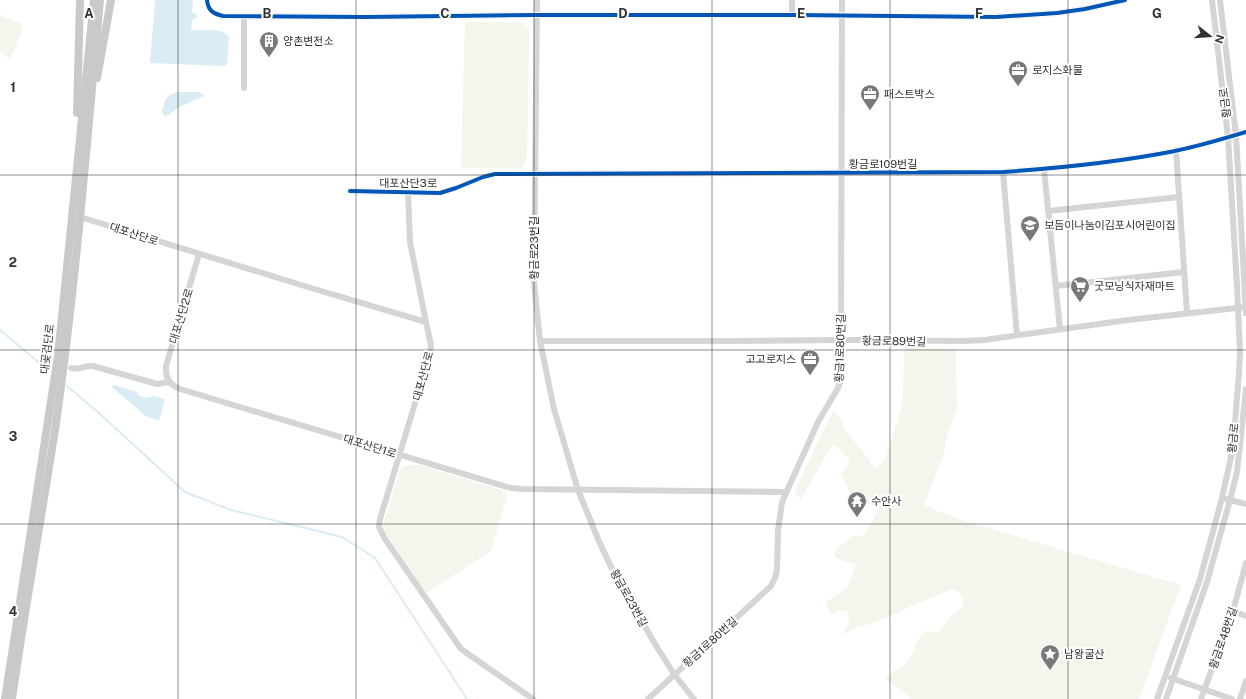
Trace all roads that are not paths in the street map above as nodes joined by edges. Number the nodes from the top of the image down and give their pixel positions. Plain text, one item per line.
1 (80, 0) edge
2 (94, 0) edge
3 (100, 0) edge
4 (111, 0) edge
5 (207, 0) edge
6 (536, 0) edge
7 (792, 0) edge
8 (842, 0) edge
9 (1125, 0) edge
10 (1212, 0) edge
11 (1220, 0) edge
12 (536, 15) junction
13 (792, 15) junction
14 (244, 16) junction
15 (842, 16) junction
16 (244, 88) dead end
17 (88, 126) junction
18 (1246, 132) edge
19 (1236, 135) junction
20 (1228, 137) junction
21 (1176, 150) junction
22 (1044, 169) junction
23 (1003, 172) junction
24 (841, 173) junction
25 (535, 175) junction
26 (75, 184) junction
27 (350, 191) dead end
28 (408, 193) junction
29 (1179, 196) junction
30 (1048, 211) junction
31 (80, 217) junction
32 (200, 254) junction
33 (1184, 272) junction
34 (1056, 286) junction
35 (1238, 308) junction
36 (1246, 308) edge
37 (1187, 313) junction
38 (1246, 313) edge
39 (426, 322) junction
40 (1060, 329) junction
41 (1017, 335) junction
42 (841, 340) junction
43 (540, 341) junction
44 (71, 368) dead end
45 (168, 381) junction
46 (1246, 389) edge
47 (399, 455) junction
48 (578, 490) junction
49 (786, 492) junction
50 (1222, 498) junction
51 (1230, 500) junction
52 (1246, 504) edge
53 (1246, 563) edge
54 (1244, 582) edge
55 (1233, 611) junction
56 (1246, 616) edge
57 (674, 674) junction
58 (1165, 676) junction
59 (1173, 679) junction
60 (1246, 681) edge
61 (1205, 689) junction
62 (5, 699) edge
63 (12, 699) edge
64 (533, 699) edge
65 (648, 699) edge
66 (694, 699) edge
67 (1157, 699) edge
68 (1166, 699) edge
69 (1201, 699) edge
70 (1232, 699) edge
71 (1240, 699) edge

1 - 26 main road
2 - 26 main road, 대곶검단로
3 - 17 main road, 대곶검단로
4 - 17 main road
5 - 14 street
6 - 12 street, 황금로23번길
7 - 13 street
8 - 15 street, 황금1로80번길
9 - 15 street
10 - 20 street, 황금로
11 - 19 street, 황금로
12 - 13 street
12 - 14 street
12 - 25 street, 황금로23번길
13 - 15 street
14 - 16 street
15 - 24 street, 황금1로80번길
17 - 31 main road, 대곶검단로
18 - 19 street, 황금로109번길
19 - 20 street, 황금로109번길
19 - 36 street, 황금로
20 - 21 street, 황금로109번길
20 - 35 street, 황금로
21 - 22 street, 황금로109번길
21 - 29 street
22 - 23 street, 황금로109번길
22 - 30 street
23 - 24 street, 황금로109번길
23 - 41 street
24 - 25 street, 황금로109번길
24 - 42 street, 황금1로80번길
25 - 28 street, 대포산단3로
25 - 43 street, 황금로23번길
26 - 62 main road, 대곶검단로
27 - 28 street, 대포산단3로
28 - 39 street
29 - 30 street
29 - 33 street
30 - 34 street
31 - 32 street, 대포산단로
31 - 63 main road, 대곶검단로
32 - 39 street, 대포산단로
32 - 45 street, 대포산단2로
33 - 34 street
33 - 37 street
34 - 40 street
35 - 36 street, 황금로89번길
35 - 37 street, 황금로89번길
35 - 50 street, 황금로
36 - 38 street, 황금로
37 - 40 street, 황금로89번길
39 - 47 street, 대포산단로
40 - 41 street, 황금로89번길
41 - 42 street, 황금로89번길
42 - 43 street, 황금로89번길
42 - 49 street, 황금1로80번길
43 - 48 street, 황금로23번길
44 - 45 street
45 - 47 street, 대포산단1로
46 - 51 street, 황금로
47 - 48 street, 대포산단1로
47 - 64 street, 대포산단로
48 - 49 street
48 - 57 street, 황금로23번길
49 - 57 street, 황금1로80번길
50 - 51 street
50 - 58 street, 황금로
51 - 52 street
51 - 59 street, 황금로
53 - 54 street, 황금로48번길
54 - 55 street, 황금로48번길
55 - 56 street
55 - 61 street, 황금로48번길
57 - 65 street, 황금1로80번길
57 - 66 street, 황금로23번길
58 - 59 street
58 - 67 street, 황금로
59 - 61 street
59 - 68 street, 황금로
60 - 71 street
61 - 69 street, 황금로48번길
61 - 70 street

